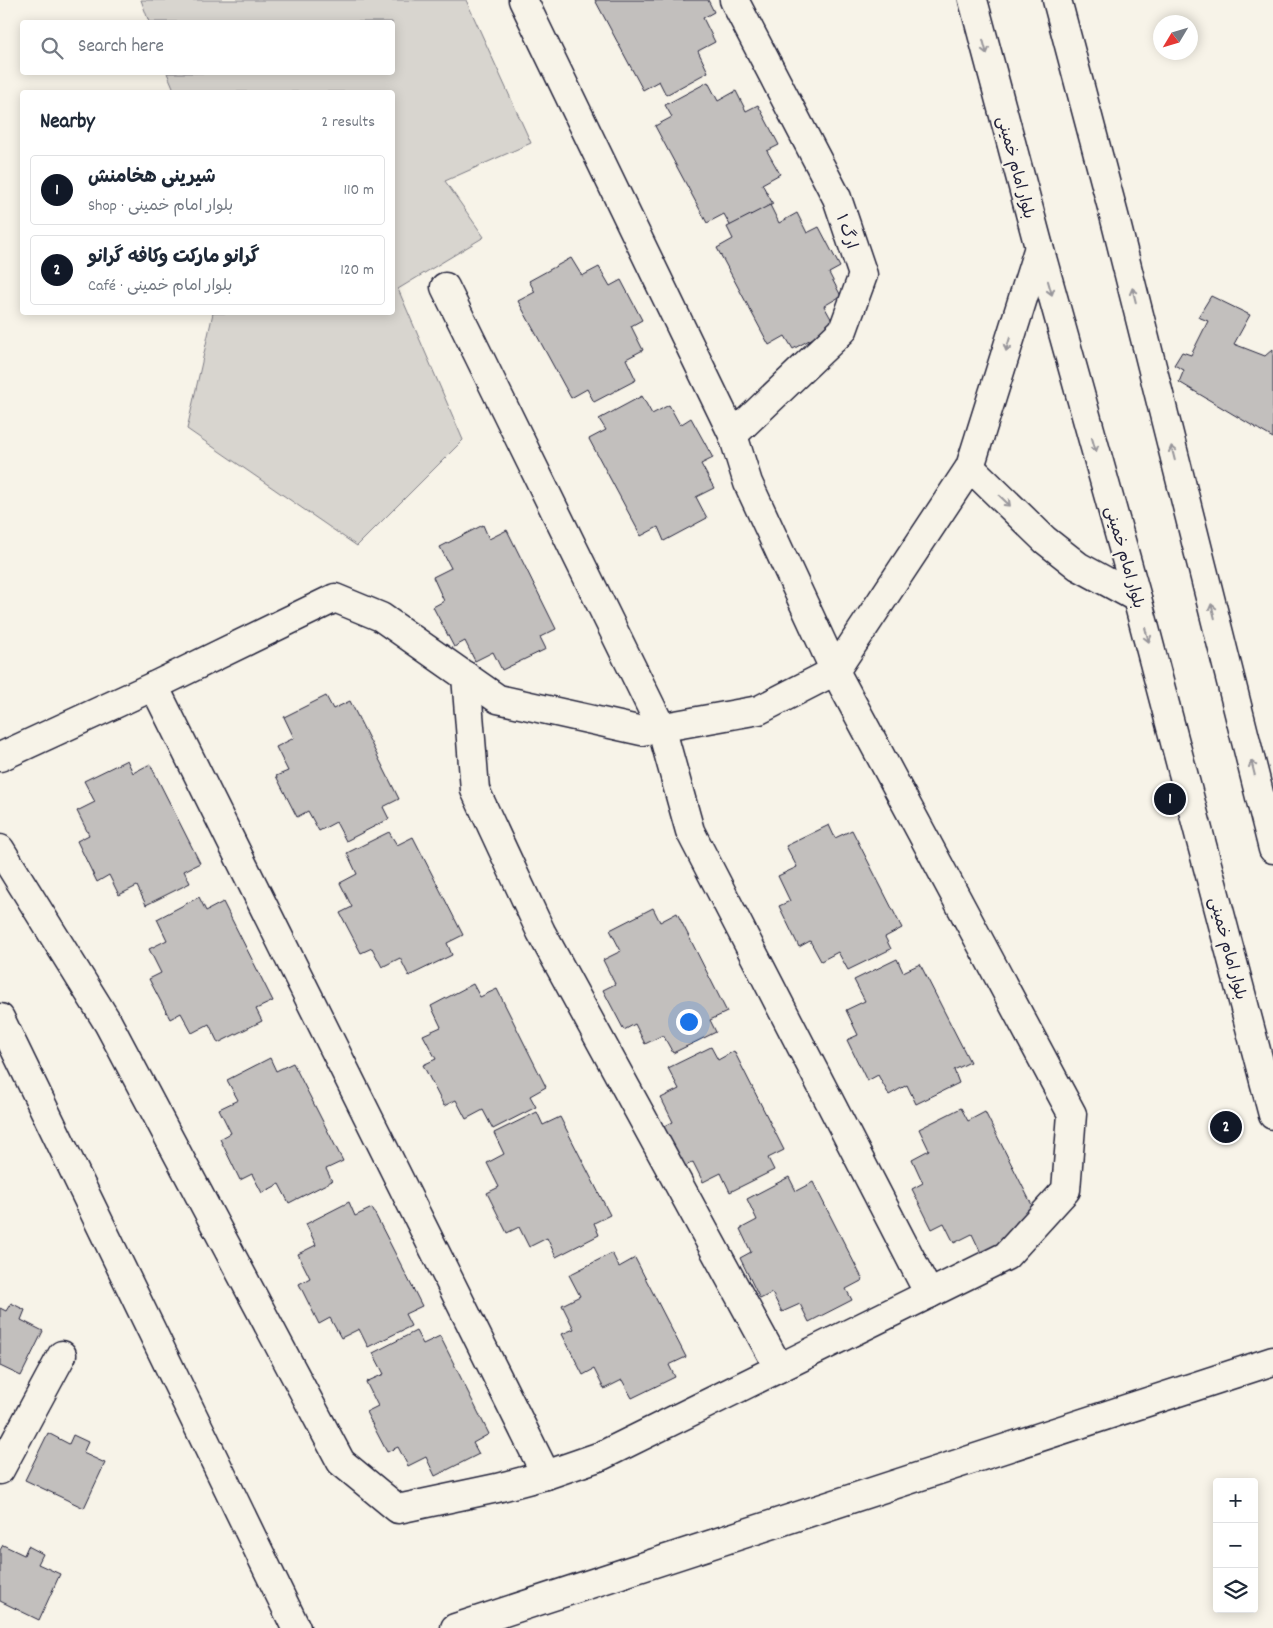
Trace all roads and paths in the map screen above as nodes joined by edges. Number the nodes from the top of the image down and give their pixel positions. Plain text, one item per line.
1 (523, 0) edge
2 (734, 0) edge
3 (973, 0) edge
4 (1057, 0) edge
5 (1039, 247) junction
6 (445, 287) dead end
7 (733, 435) junction
8 (970, 467) junction
9 (1137, 598) junction
10 (836, 671) junction
11 (466, 676) junction
12 (154, 686) junction
13 (661, 727) junction
14 (0, 757) edge
15 (0, 849) edge
16 (1273, 849) edge
17 (0, 1018) edge
18 (1273, 1115) edge
19 (929, 1294) junction
20 (62, 1355) dead end
21 (1273, 1361) edge
22 (779, 1368) junction
23 (0, 1470) edge
24 (546, 1475) junction
25 (296, 1628) edge
26 (455, 1628) edge

1 - 7 street
2 - 7 street, ارگ ۱
3 -> 5 street, بلوار امام خمینی
16 -> 4 street
5 -> 8 street
5 -> 9 street, بلوار امام خمینی
6 - 13 street
7 - 10 street
8 -> 9 street
8 - 10 street
9 -> 18 street, بلوار امام خمینی
10 - 13 street
10 - 19 street
11 - 12 street
11 - 13 street
11 - 22 street
12 - 14 street
12 - 24 street
13 - 19 street
15 - 24 street
17 - 25 street
19 - 22 street
20 - 23 street
21 - 26 street
22 - 24 street

